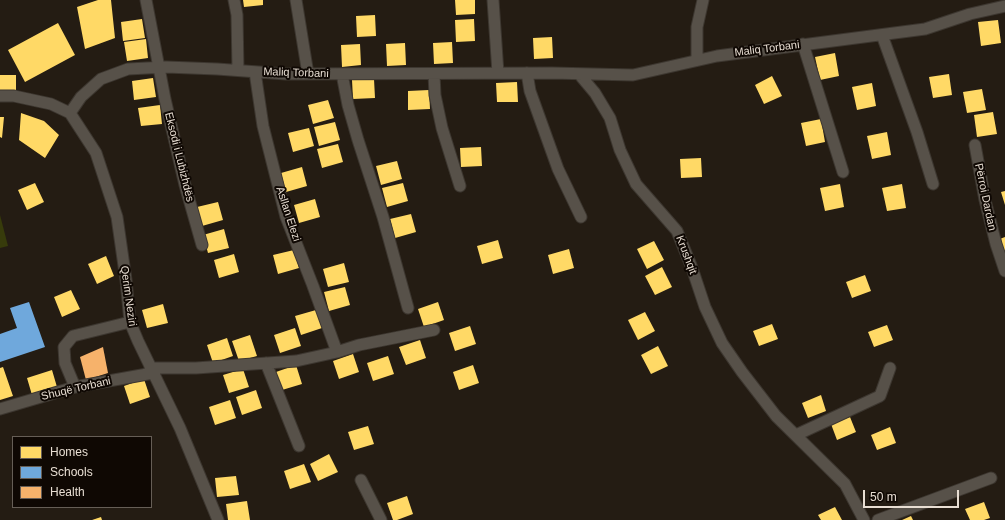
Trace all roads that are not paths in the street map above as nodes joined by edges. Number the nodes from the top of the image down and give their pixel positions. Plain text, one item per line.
1 (146, 0) edge
2 (234, 0) edge
3 (296, 0) edge
4 (493, 0) edge
5 (703, 0) edge
6 (1005, 6) edge
7 (882, 35) junction
8 (803, 44) junction
9 (697, 60) junction
10 (158, 68) junction
11 (238, 70) junction
12 (255, 72) junction
13 (498, 73) junction
14 (527, 73) junction
15 (308, 74) junction
16 (342, 74) junction
17 (434, 74) junction
18 (579, 74) junction
19 (0, 96) edge
20 (70, 112) junction
21 (974, 145) dead end
22 (843, 172) dead end
23 (933, 184) dead end
24 (460, 186) dead end
25 (581, 218) dead end
26 (202, 245) dead end
27 (1005, 271) edge
28 (408, 308) dead end
29 (130, 322) junction
30 (434, 330) dead end
31 (337, 352) junction
32 (266, 363) junction
33 (890, 368) dead end
34 (152, 370) junction
35 (75, 387) junction
36 (0, 409) edge
37 (796, 435) junction
38 (299, 446) dead end
39 (991, 478) dead end
40 (361, 480) dead end
41 (218, 520) edge
42 (381, 520) edge
43 (864, 520) edge
44 (878, 520) edge

1 - 10 street
2 - 11 street
3 - 15 street
4 - 13 street
5 - 9 street
6 - 7 street, Maliq Torbani
7 - 8 street, Maliq Torbani
7 - 23 street
8 - 9 street, Maliq Torbani
8 - 22 street
9 - 18 street, Maliq Torbani
10 - 11 street, Maliq Torbani
10 - 20 street, Maliq Torbani
10 - 26 street, Eksodi i Lubizhdës
11 - 12 street, Maliq Torbani
12 - 15 street, Maliq Torbani
12 - 31 street, Asllan Elezi
13 - 14 street, Maliq Torbani
13 - 17 street, Maliq Torbani
14 - 18 street, Maliq Torbani
14 - 25 street
15 - 16 street, Maliq Torbani
16 - 17 street, Maliq Torbani
16 - 28 street
17 - 24 street
18 - 37 street, Krushqit
19 - 20 street
20 - 29 street, Qerim Neziri
21 - 27 street, Përroi Dardan
29 - 34 street, Qerim Neziri
29 - 35 street
30 - 31 street
31 - 32 street
32 - 34 street
32 - 38 street
33 - 37 street
34 - 35 street, Shuqë Torbani
34 - 41 street, Qerim Neziri
35 - 36 street, Shuqë Torbani
37 - 43 street, Krushqit
39 - 44 street
40 - 42 street

